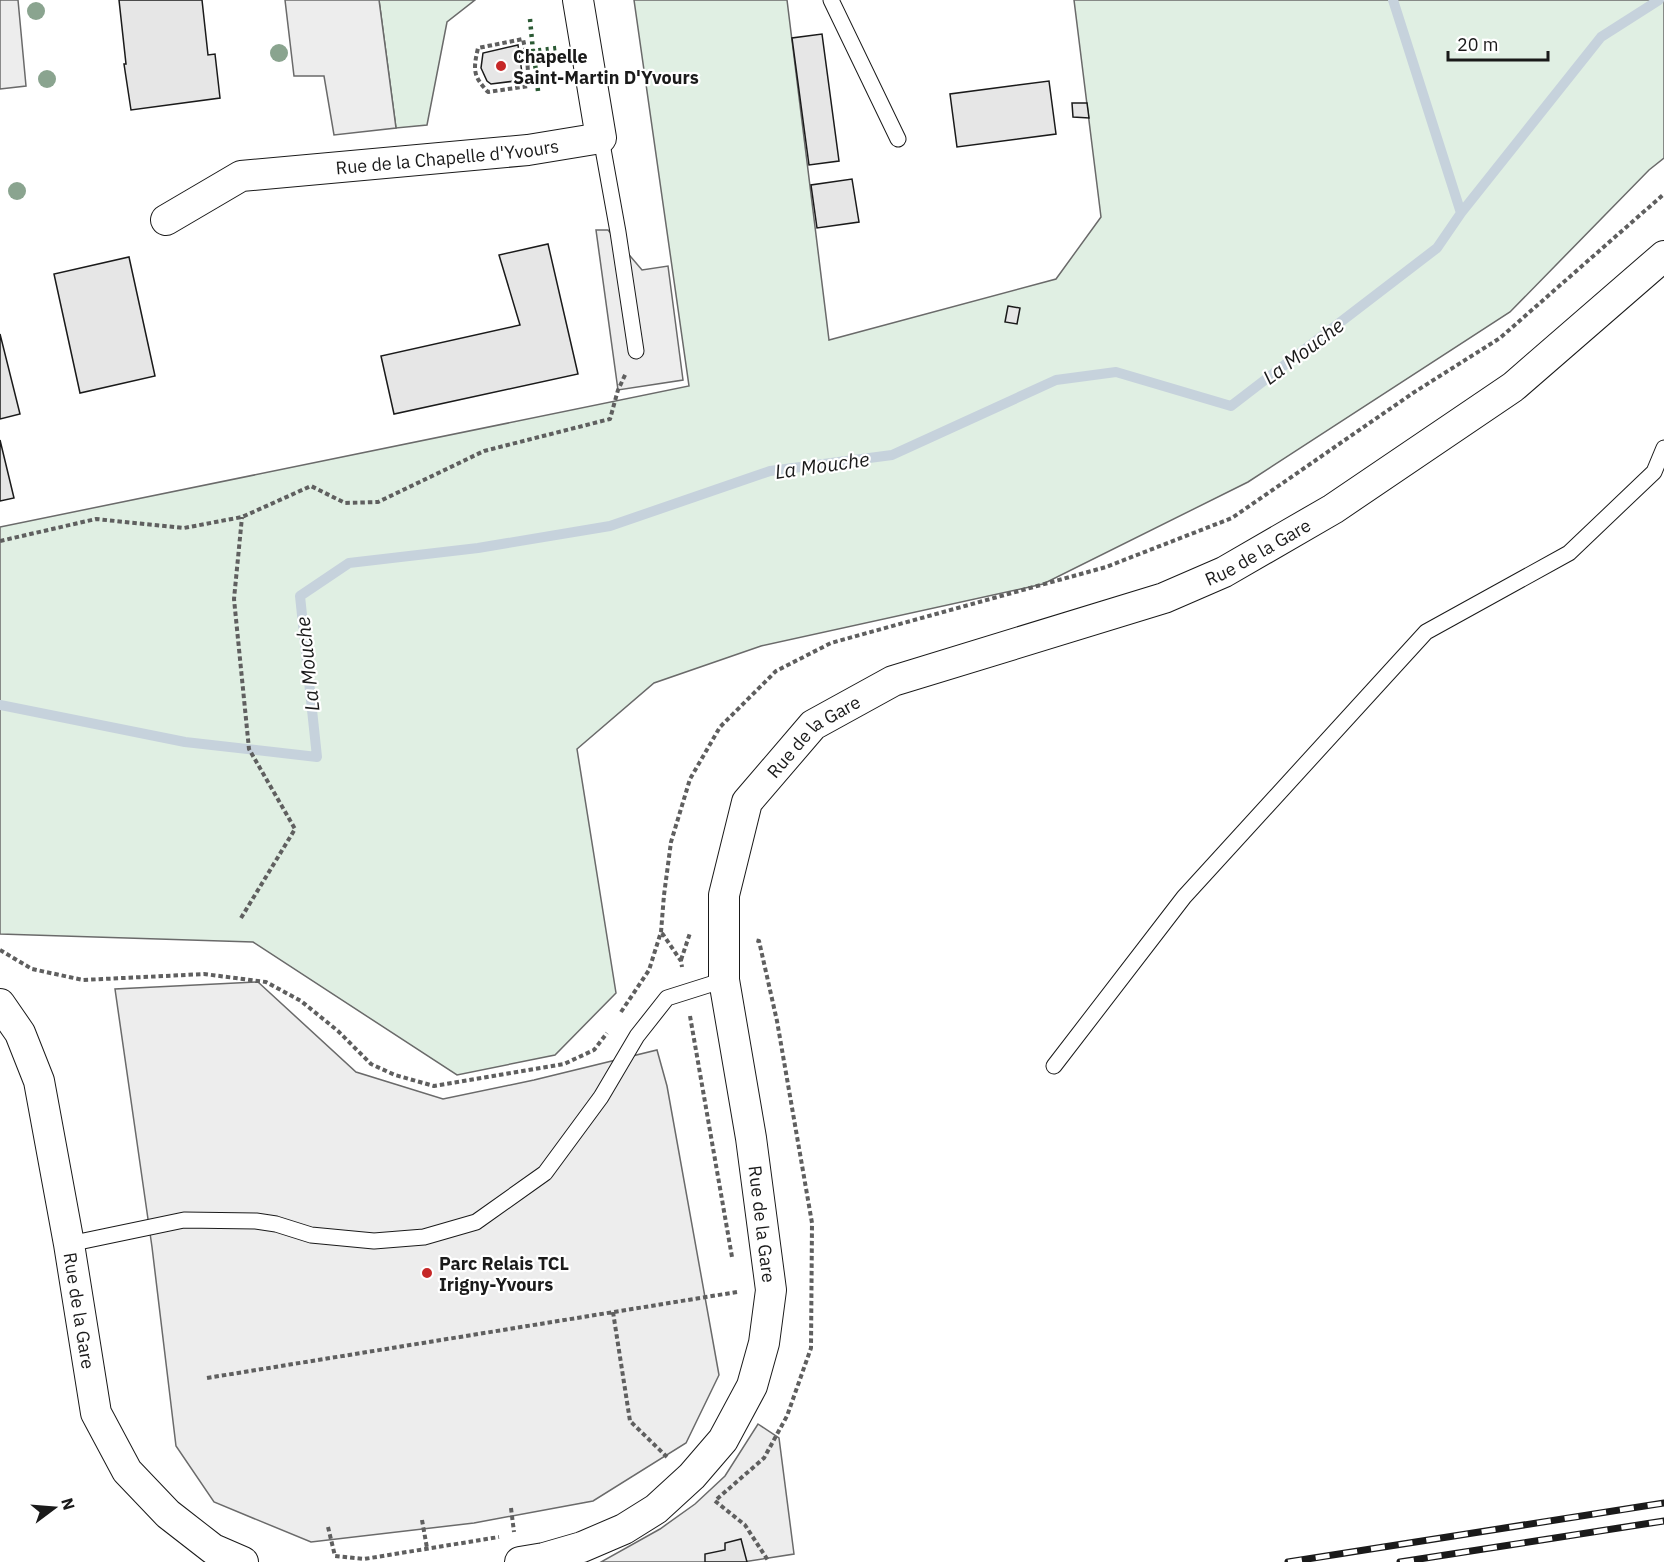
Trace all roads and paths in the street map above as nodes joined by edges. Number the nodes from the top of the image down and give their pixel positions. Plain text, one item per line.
1 (578, 0) edge
2 (831, 0) edge
3 (587, 50) junction
4 (526, 58) junction
5 (601, 138) junction
6 (898, 139) dead end
7 (166, 220) dead end
8 (1664, 256) edge
9 (636, 351) joint
10 (1664, 448) edge
11 (242, 517) junction
12 (0, 541) edge
13 (241, 918) dead end
14 (662, 932) dead end
15 (724, 980) junction
16 (686, 992) junction
17 (0, 1004) edge
18 (1054, 1066) dead end
19 (69, 1244) junction
20 (732, 1257) dead end
21 (739, 1302) dead end
22 (613, 1312) junction
23 (207, 1378) dead end
24 (692, 1476) junction
25 (716, 1500) junction
26 (707, 1507) dead end
27 (510, 1508) dead end
28 (422, 1520) dead end
29 (328, 1527) dead end
30 (524, 1533) dead end
31 (503, 1536) dead end
32 (427, 1548) junction
33 (243, 1562) edge
34 (520, 1562) edge
35 (769, 1562) edge

1 - 3 street
2 - 6 lane
3 - 4 path
3 - 5 street
4 - 4 path
5 - 7 street, Rue de la Chapelle d'Yvours
5 - 9 lane
8 - 15 street, Rue de la Gare
9 - 11 path
10 - 18 lane
11 - 12 path
11 - 13 path
14 - 16 path
15 - 16 lane
15 - 24 street, Rue de la Gare
16 - 19 lane
16 - 20 path
17 - 19 street, Rue de la Gare
19 - 33 street, Rue de la Gare
21 - 22 path
22 - 23 path
22 - 24 path
24 - 25 path
24 - 34 street, Rue de la Gare
25 - 26 path
25 - 35 path
27 - 30 path
28 - 32 path
29 - 32 path
31 - 32 path

